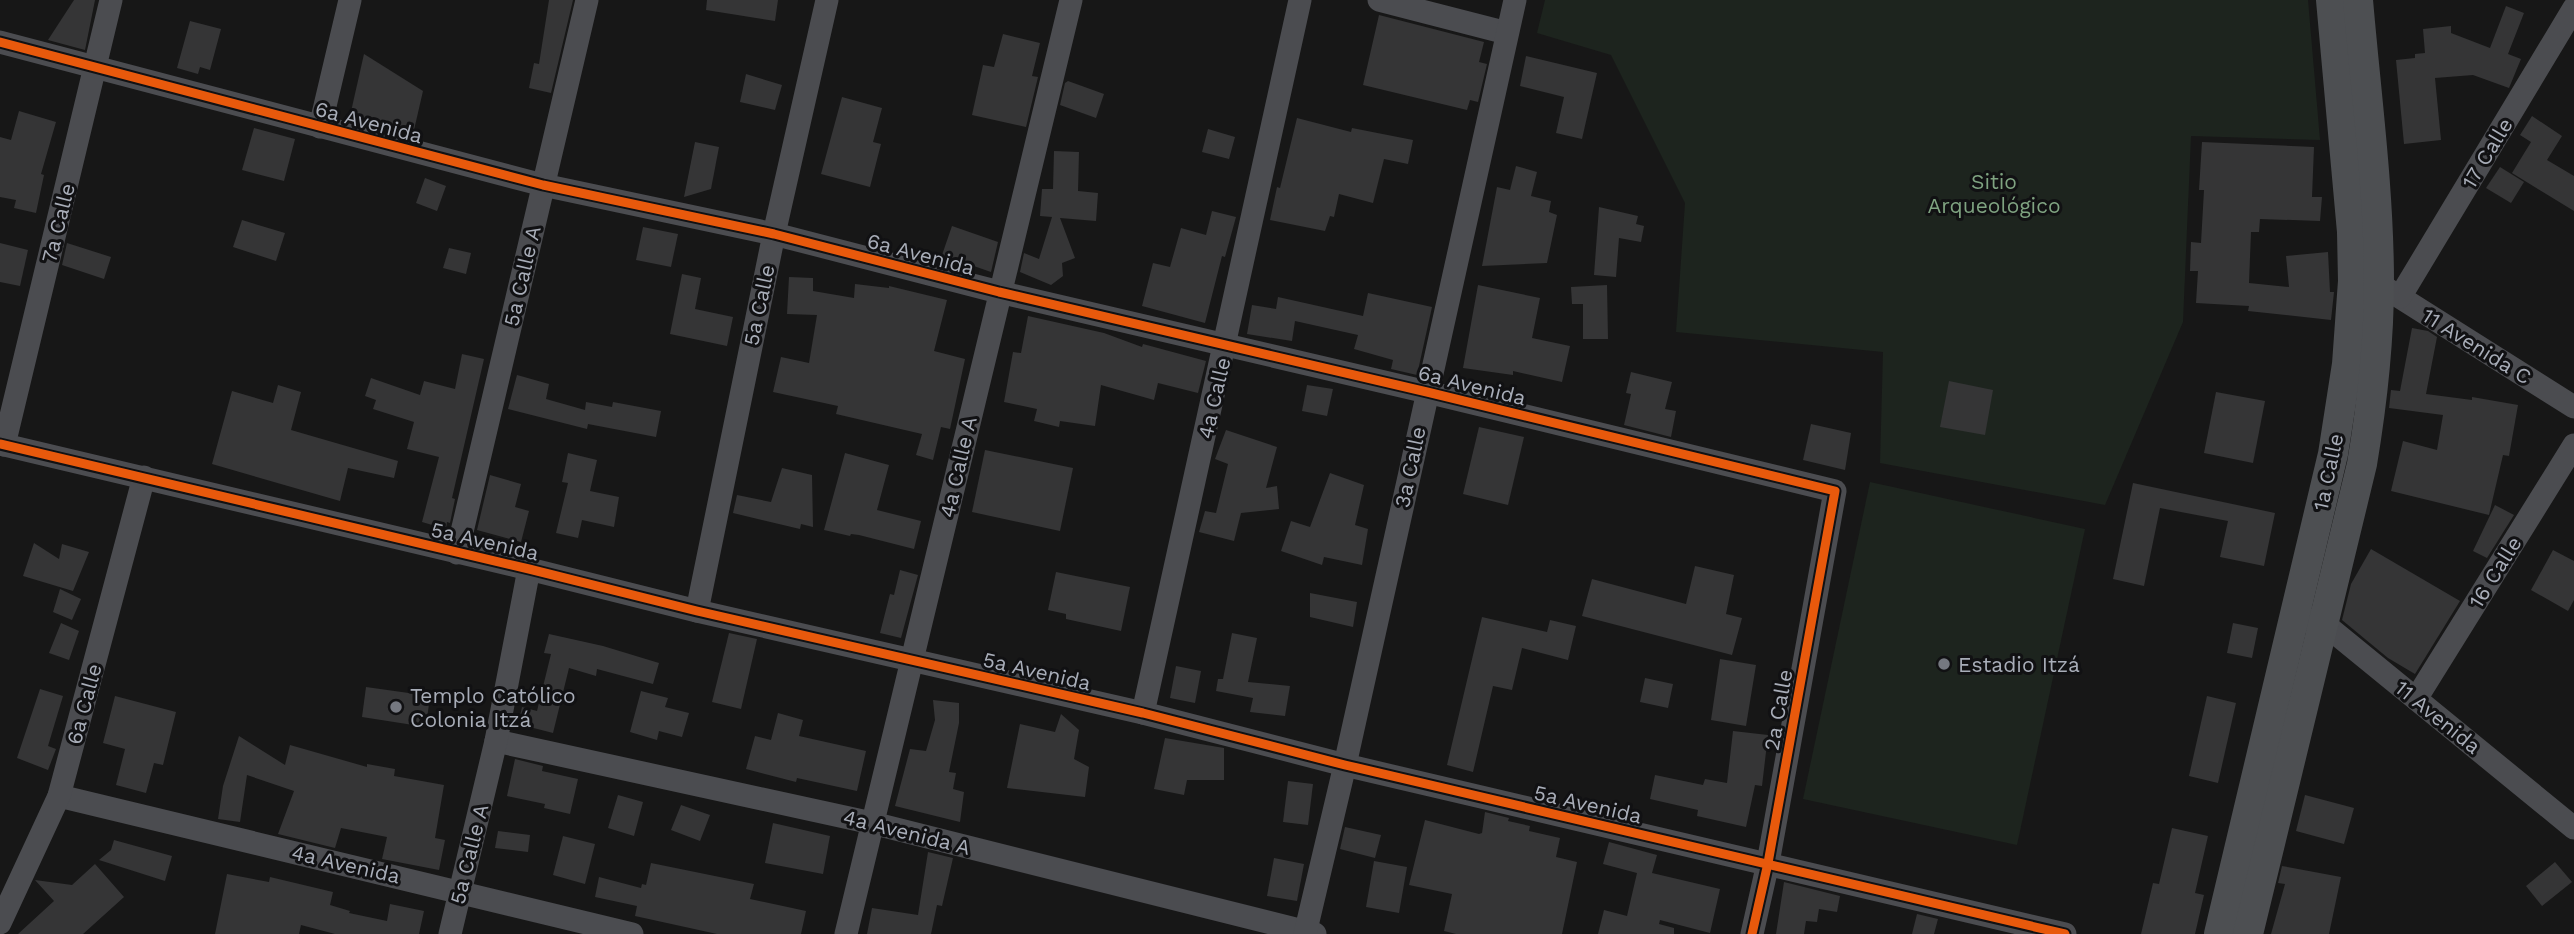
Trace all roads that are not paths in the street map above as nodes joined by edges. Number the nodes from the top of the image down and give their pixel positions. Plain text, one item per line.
1 (111, 0) edge
2 (350, 0) edge
3 (587, 0) edge
4 (828, 0) edge
5 (1071, 0) edge
6 (1300, 0) edge
7 (1379, 0) edge
8 (1516, 0) edge
9 (2331, 0) edge
10 (2358, 0) edge
11 (2574, 8) edge
12 (1507, 33) junction
13 (0, 42) edge
14 (96, 66) junction
15 (320, 127) junction
16 (543, 186) junction
17 (2365, 231) junction
18 (774, 234) junction
19 (2390, 291) junction
20 (999, 292) junction
21 (1226, 345) junction
22 (1427, 392) junction
23 (2574, 407) edge
24 (2, 445) edge
25 (2574, 445) edge
26 (144, 477) junction
27 (1835, 491) joint
28 (457, 553) junction
29 (529, 569) junction
30 (697, 611) junction
31 (2309, 620) junction
32 (911, 662) junction
33 (2416, 699) junction
34 (1143, 713) junction
35 (496, 741) junction
36 (1345, 765) junction
37 (59, 796) junction
38 (872, 823) junction
39 (2574, 828) edge
40 (1768, 863) junction
41 (460, 891) junction
42 (0, 923) edge
43 (1308, 933) edge
44 (450, 934) edge
45 (632, 934) edge
46 (846, 934) edge
47 (1752, 934) edge
48 (2065, 934) edge
49 (2219, 934) edge
50 (2248, 934) edge

1 - 14 street, 7a Calle
2 - 15 street
3 - 16 street, 5a Calle A
4 - 18 street, 5a Calle
5 - 20 street, 4a Calle A
6 - 21 street, 4a Calle
7 - 12 street
8 - 12 street, 3a Calle
9 - 17 main road, 1a Calle
10 - 17 main road, 1a Calle
11 - 19 street, 17 Calle
12 - 22 street, 3a Calle
13 - 14 street, 6a Avenida
14 - 15 street, 6a Avenida
14 - 24 street, 7a Calle
15 - 16 street, 6a Avenida
16 - 18 street, 6a Avenida
16 - 28 street, 5a Calle A
17 - 19 main road, 1a Calle
17 - 31 main road, 1a Calle
18 - 20 street, 6a Avenida
18 - 30 street, 5a Calle
19 - 23 street, 11 Avenida C
19 - 31 main road, 1a Calle
20 - 21 street, 6a Avenida
20 - 32 street, 4a Calle A
21 - 22 street, 6a Avenida
21 - 34 street, 4a Calle
22 - 27 street, 6a Avenida
22 - 36 street, 3a Calle
24 - 26 street, 5a Avenida
25 - 33 street, 16 Calle
26 - 28 street, 5a Avenida
26 - 37 street, 6a Calle
27 - 40 street, 2a Calle
28 - 29 street, 5a Avenida
29 - 30 street, 5a Avenida
29 - 35 street, 5a Calle A
30 - 32 street, 5a Avenida
31 - 33 street, 11 Avenida
31 - 49 main road, 1a Calle
31 - 50 main road, 1a Calle
32 - 34 street, 5a Avenida
32 - 38 street, 4a Calle A
33 - 39 street, 11 Avenida
34 - 36 street, 5a Avenida
35 - 38 street, 4a Avenida A
35 - 41 street, 5a Calle A
36 - 40 street, 5a Avenida
36 - 43 street, 3a Calle
37 - 41 street, 4a Avenida
37 - 42 street, 6a Calle
38 - 43 street, 4a Avenida A
38 - 46 street, 4a Calle A
40 - 47 street, 2a Calle
40 - 48 street, 5a Avenida
41 - 44 street, 5a Calle A
41 - 45 street, 4a Avenida

